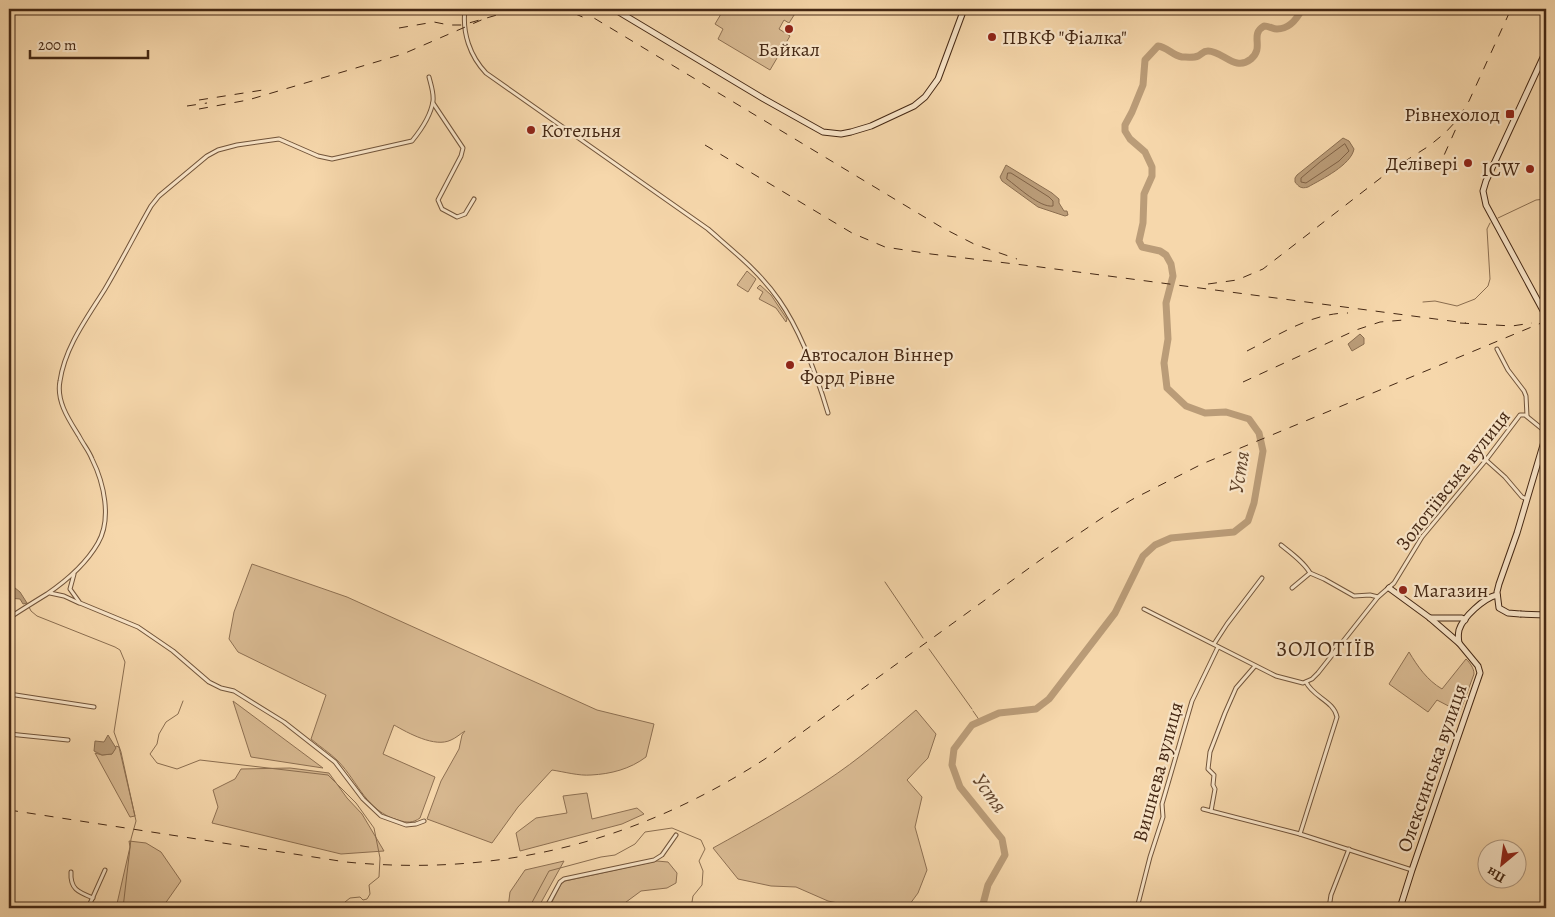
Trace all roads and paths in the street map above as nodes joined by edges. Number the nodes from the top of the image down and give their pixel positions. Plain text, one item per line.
1 (465, 9) edge
2 (614, 9) edge
3 (964, 9) edge
4 (1546, 51) edge
5 (429, 77) dead end
6 (433, 102) junction
7 (474, 199) dead end
8 (1546, 316) edge
9 (1497, 349) dead end
10 (828, 414) dead end
11 (1527, 417) junction
12 (1546, 434) edge
13 (1486, 460) junction
14 (1527, 499) junction
15 (1282, 545) dead end
16 (75, 571) junction
17 (1310, 573) junction
18 (1262, 578) dead end
19 (1292, 588) dead end
20 (1389, 588) junction
21 (48, 593) junction
22 (1498, 595) junction
23 (1378, 597) junction
24 (80, 603) junction
25 (1144, 609) dead end
26 (1546, 615) edge
27 (9, 618) edge
28 (1430, 618) junction
29 (1465, 620) junction
30 (1459, 643) junction
31 (1214, 644) junction
32 (1218, 647) junction
33 (1255, 666) junction
34 (1306, 682) junction
35 (9, 694) edge
36 (94, 707) dead end
37 (9, 734) edge
38 (68, 740) dead end
39 (1203, 809) dead end
40 (1211, 811) junction
41 (424, 821) dead end
42 (1300, 834) junction
43 (676, 835) dead end
44 (1349, 849) junction
45 (105, 870) dead end
46 (1412, 870) junction
47 (71, 872) dead end
48 (93, 898) junction
49 (88, 908) edge
50 (546, 908) edge
51 (1137, 908) edge
52 (1329, 908) edge
53 (1400, 908) edge

1 - 10 street
2 - 3 street
4 - 8 street
5 - 6 street
6 - 7 street
6 - 16 street
9 - 11 street
11 - 12 street, Золотіївська вулиця
11 - 13 street, Золотіївська вулиця
12 - 14 street
13 - 14 street
13 - 20 street, Золотіївська вулиця
14 - 22 street
15 - 17 street
16 - 21 street
16 - 24 street
17 - 19 street
17 - 23 street
18 - 31 street
20 - 23 street, Золотіївська вулиця
20 - 28 street
21 - 24 street
21 - 27 street
22 - 26 street, bridge
22 - 29 street
23 - 34 street, Золотіївська вулиця
24 - 41 street
25 - 31 street
28 - 29 street
28 - 30 street, Олексинська вулиця
29 - 30 street
30 - 46 street, Олексинська вулиця
31 - 32 street
32 - 33 street
32 - 51 street, Вишнева вулиця
33 - 34 street
33 - 40 street
34 - 42 street
35 - 36 street
37 - 38 street
39 - 40 street
40 - 42 street
42 - 44 street
43 - 50 street
44 - 46 street
44 - 52 street
45 - 48 street
46 - 53 street, Олексинська вулиця
47 - 48 street
48 - 49 street

